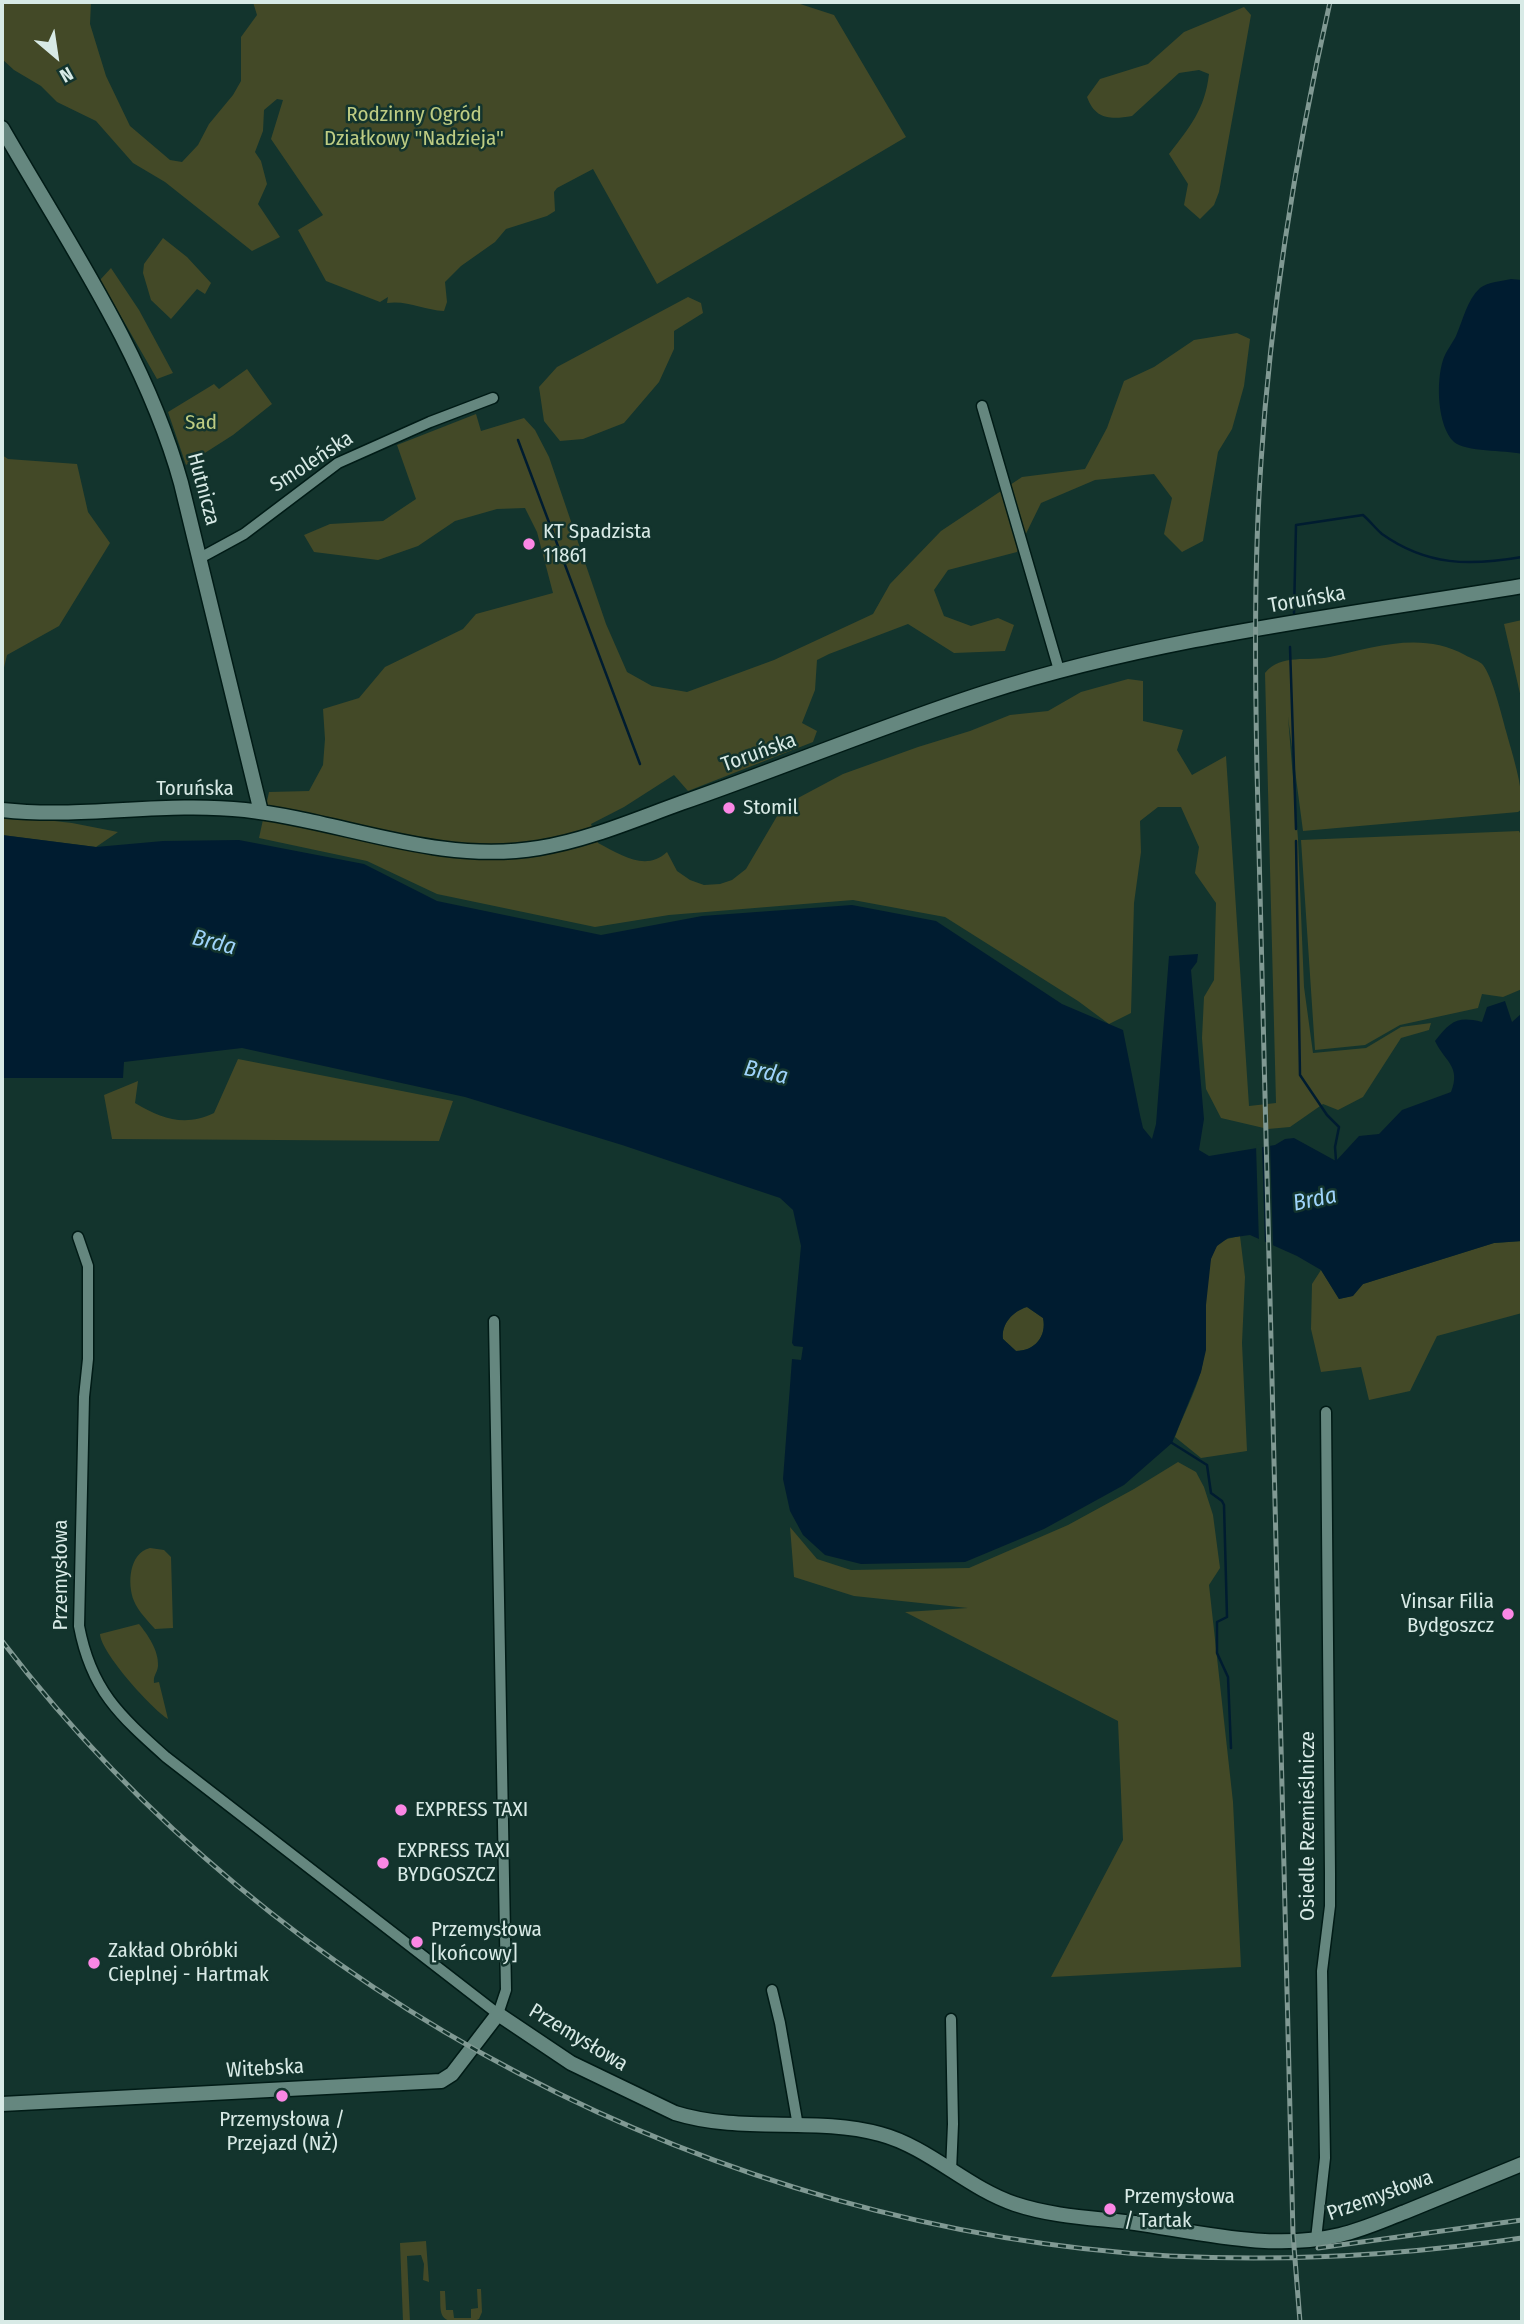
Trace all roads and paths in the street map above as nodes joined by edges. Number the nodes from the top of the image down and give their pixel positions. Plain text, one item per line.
1 (2, 128) edge
2 (493, 398) dead end
3 (982, 405) dead end
4 (200, 558) junction
5 (1522, 586) edge
6 (1059, 670) junction
7 (2, 810) edge
8 (261, 812) junction
9 (78, 1237) dead end
10 (494, 1321) dead end
11 (1326, 1412) dead end
12 (772, 1990) dead end
13 (498, 2014) junction
14 (951, 2019) dead end
15 (2, 2104) edge
16 (798, 2126) junction
17 (1522, 2164) edge
18 (951, 2171) junction
19 (1316, 2239) junction

1 - 4 street, Hutnicza
2 - 4 street, Smoleńska
3 - 6 street
4 - 8 street, Hutnicza
5 - 6 street, Toruńska
6 - 8 street, Toruńska
7 - 8 street, Toruńska
9 - 13 street, Przemysłowa
10 - 13 street
11 - 19 street, Osiedle Rzemieślnicze
12 - 16 street
13 - 15 street, Witebska
13 - 16 street, Przemysłowa
14 - 18 street
16 - 18 street, Przemysłowa
17 - 19 street, Przemysłowa
18 - 19 street, Przemysłowa

